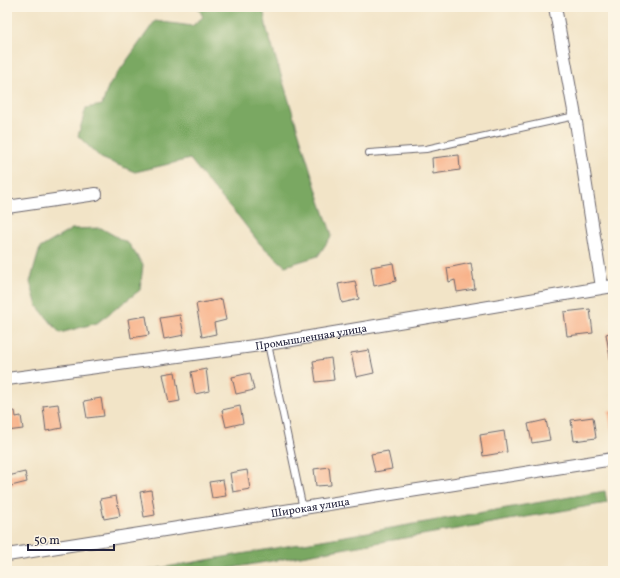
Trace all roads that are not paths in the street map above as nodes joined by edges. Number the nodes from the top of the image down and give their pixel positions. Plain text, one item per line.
1 (555, 7) edge
2 (576, 116) junction
3 (369, 153) dead end
4 (96, 194) dead end
5 (7, 207) edge
6 (608, 287) edge
7 (268, 344) junction
8 (7, 379) edge
9 (613, 459) edge
10 (303, 509) junction
11 (7, 555) edge

1 - 2 street
2 - 3 lane
2 - 6 street
4 - 5 street
6 - 7 street, Промышленная улица
7 - 8 street, Промышленная улица
7 - 10 lane
9 - 10 street, Широкая улица
10 - 11 street, Широкая улица

